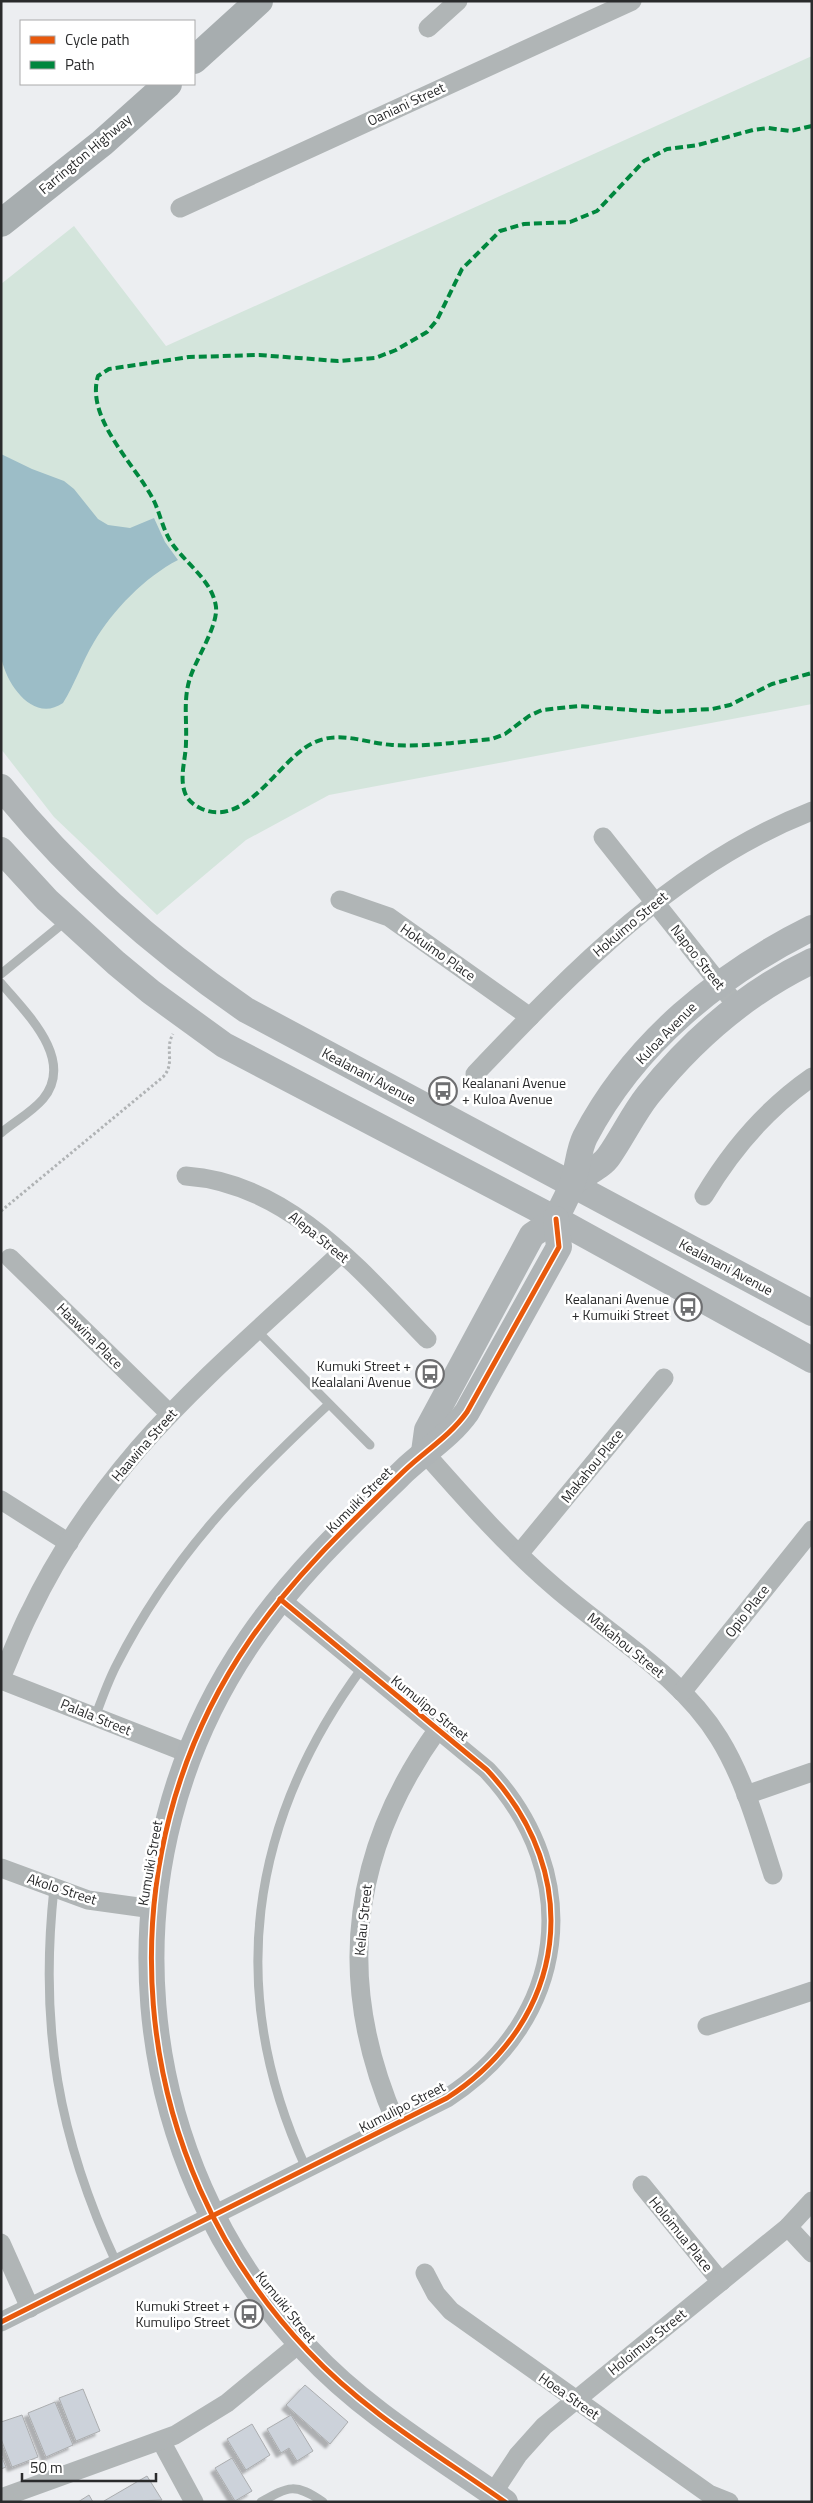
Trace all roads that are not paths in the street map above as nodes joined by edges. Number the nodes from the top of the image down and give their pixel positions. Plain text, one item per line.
1 (259, 1) edge
2 (458, 1) edge
3 (632, 1) edge
4 (428, 28) dead end
5 (195, 59) edge
6 (167, 85) edge
7 (180, 208) dead end
8 (1, 223) edge
9 (1, 787) edge
10 (812, 811) edge
11 (603, 837) dead end
12 (1, 850) edge
13 (340, 900) dead end
14 (656, 902) junction
15 (68, 919) junction
16 (812, 928) edge
17 (812, 961) edge
18 (1, 974) edge
19 (1, 983) edge
20 (719, 983) junction
21 (737, 1006) junction
22 (530, 1017) junction
23 (475, 1074) dead end
24 (812, 1077) edge
25 (1, 1133) edge
26 (186, 1176) dead end
27 (573, 1183) junction
28 (704, 1196) dead end
29 (556, 1219) junction
30 (340, 1253) junction
31 (10, 1258) dead end
32 (812, 1313) edge
33 (257, 1331) junction
34 (427, 1340) dead end
35 (812, 1360) edge
36 (664, 1378) dead end
37 (329, 1404) junction
38 (170, 1414) junction
39 (370, 1445) dead end
40 (424, 1452) junction
41 (1, 1500) edge
42 (812, 1530) edge
43 (69, 1544) junction
44 (519, 1554) junction
45 (280, 1599) junction
46 (362, 1668) junction
47 (1, 1679) edge
48 (682, 1692) junction
49 (95, 1717) junction
50 (438, 1729) junction
51 (190, 1754) junction
52 (812, 1772) edge
53 (746, 1795) junction
54 (1, 1868) edge
55 (773, 1875) dead end
56 (54, 1888) junction
57 (153, 1909) junction
58 (812, 1991) edge
59 (707, 2026) dead end
60 (396, 2123) junction
61 (306, 2168) junction
62 (642, 2185) dead end
63 (812, 2201) edge
64 (212, 2216) junction
65 (788, 2227) junction
66 (1, 2243) edge
67 (812, 2253) edge
68 (117, 2264) junction
69 (426, 2272) dead end
70 (721, 2282) junction
71 (30, 2308) junction
72 (1, 2322) edge
73 (300, 2343) junction
74 (575, 2400) junction
75 (161, 2441) junction
76 (6, 2498) edge
77 (499, 2498) edge
78 (194, 2502) edge
79 (261, 2502) edge
80 (323, 2502) edge
81 (729, 2502) edge

1 - 5 main road
2 - 4 street
3 - 7 street, Oaniani Street
6 - 8 main road, Farrington Highway
9 - 27 street, Kealanani Avenue
10 - 14 street, Hokuimo Street
11 - 14 street, Napoo Street
12 - 15 street
13 - 22 street, Hokuimo Place
14 - 20 street, Napoo Street
14 - 22 street, Hokuimo Street
15 - 18 lane
15 - 29 street
16 - 20 street, Kuloa Avenue
17 - 21 street, Kuloa Avenue
19 - 25 lane
20 - 21 street, Napoo Street
20 - 27 street, Kuloa Avenue
21 - 27 street, Kuloa Avenue
22 - 23 street, Hokuimo Street
24 - 28 street
26 - 30 street, Alepa Street
27 - 29 street, Kuloa Avenue
27 - 32 street, Kealanani Avenue
29 - 35 street
29 - 40 street, Kumuiki Street
30 - 33 street, Haawina Street
30 - 34 street, Alepa Street
31 - 38 street, Haawina Place
33 - 37 lane
33 - 38 street, Haawina Street
36 - 44 street, Makahou Place
37 - 39 lane
37 - 49 lane
38 - 43 street, Haawina Street
40 - 44 street, Makahou Street
40 - 45 street, Kumuiki Street
41 - 43 street
42 - 48 street, Opio Place
43 - 47 street, Haawina Street
44 - 48 street, Makahou Street
45 - 46 street, Kumulipo Street
45 - 51 street, Kumuiki Street
46 - 50 street, Kumulipo Street
46 - 61 lane
47 - 49 street, Palala Street
48 - 53 street, Makahou Street
49 - 51 street, Palala Street
50 - 60 street, Kelau Street
50 - 60 street, Kumulipo Street
51 - 57 street, Kumuiki Street
52 - 53 street
53 - 55 street, Makahou Street
54 - 56 street, Akolo Street
56 - 57 street, Akolo Street
56 - 68 lane
57 - 64 street, Kumuiki Street
58 - 59 street
60 - 61 street, Kumulipo Street
61 - 64 street, Kumulipo Street
62 - 70 street, Holoimua Place
63 - 65 street, Holoimua Street
64 - 68 street, Kumulipo Street
64 - 73 street, Kumuiki Street
65 - 67 street
65 - 70 street, Holoimua Street
66 - 71 street
68 - 71 street, Kumulipo Street
69 - 74 street, Hoea Street
70 - 74 street, Holoimua Street
71 - 72 street, Kumulipo Street
73 - 75 street
73 - 77 street, Kumuiki Street
74 - 77 street, Holoimua Street
74 - 81 street, Hoea Street
75 - 76 street
75 - 78 street
79 - 80 lane

